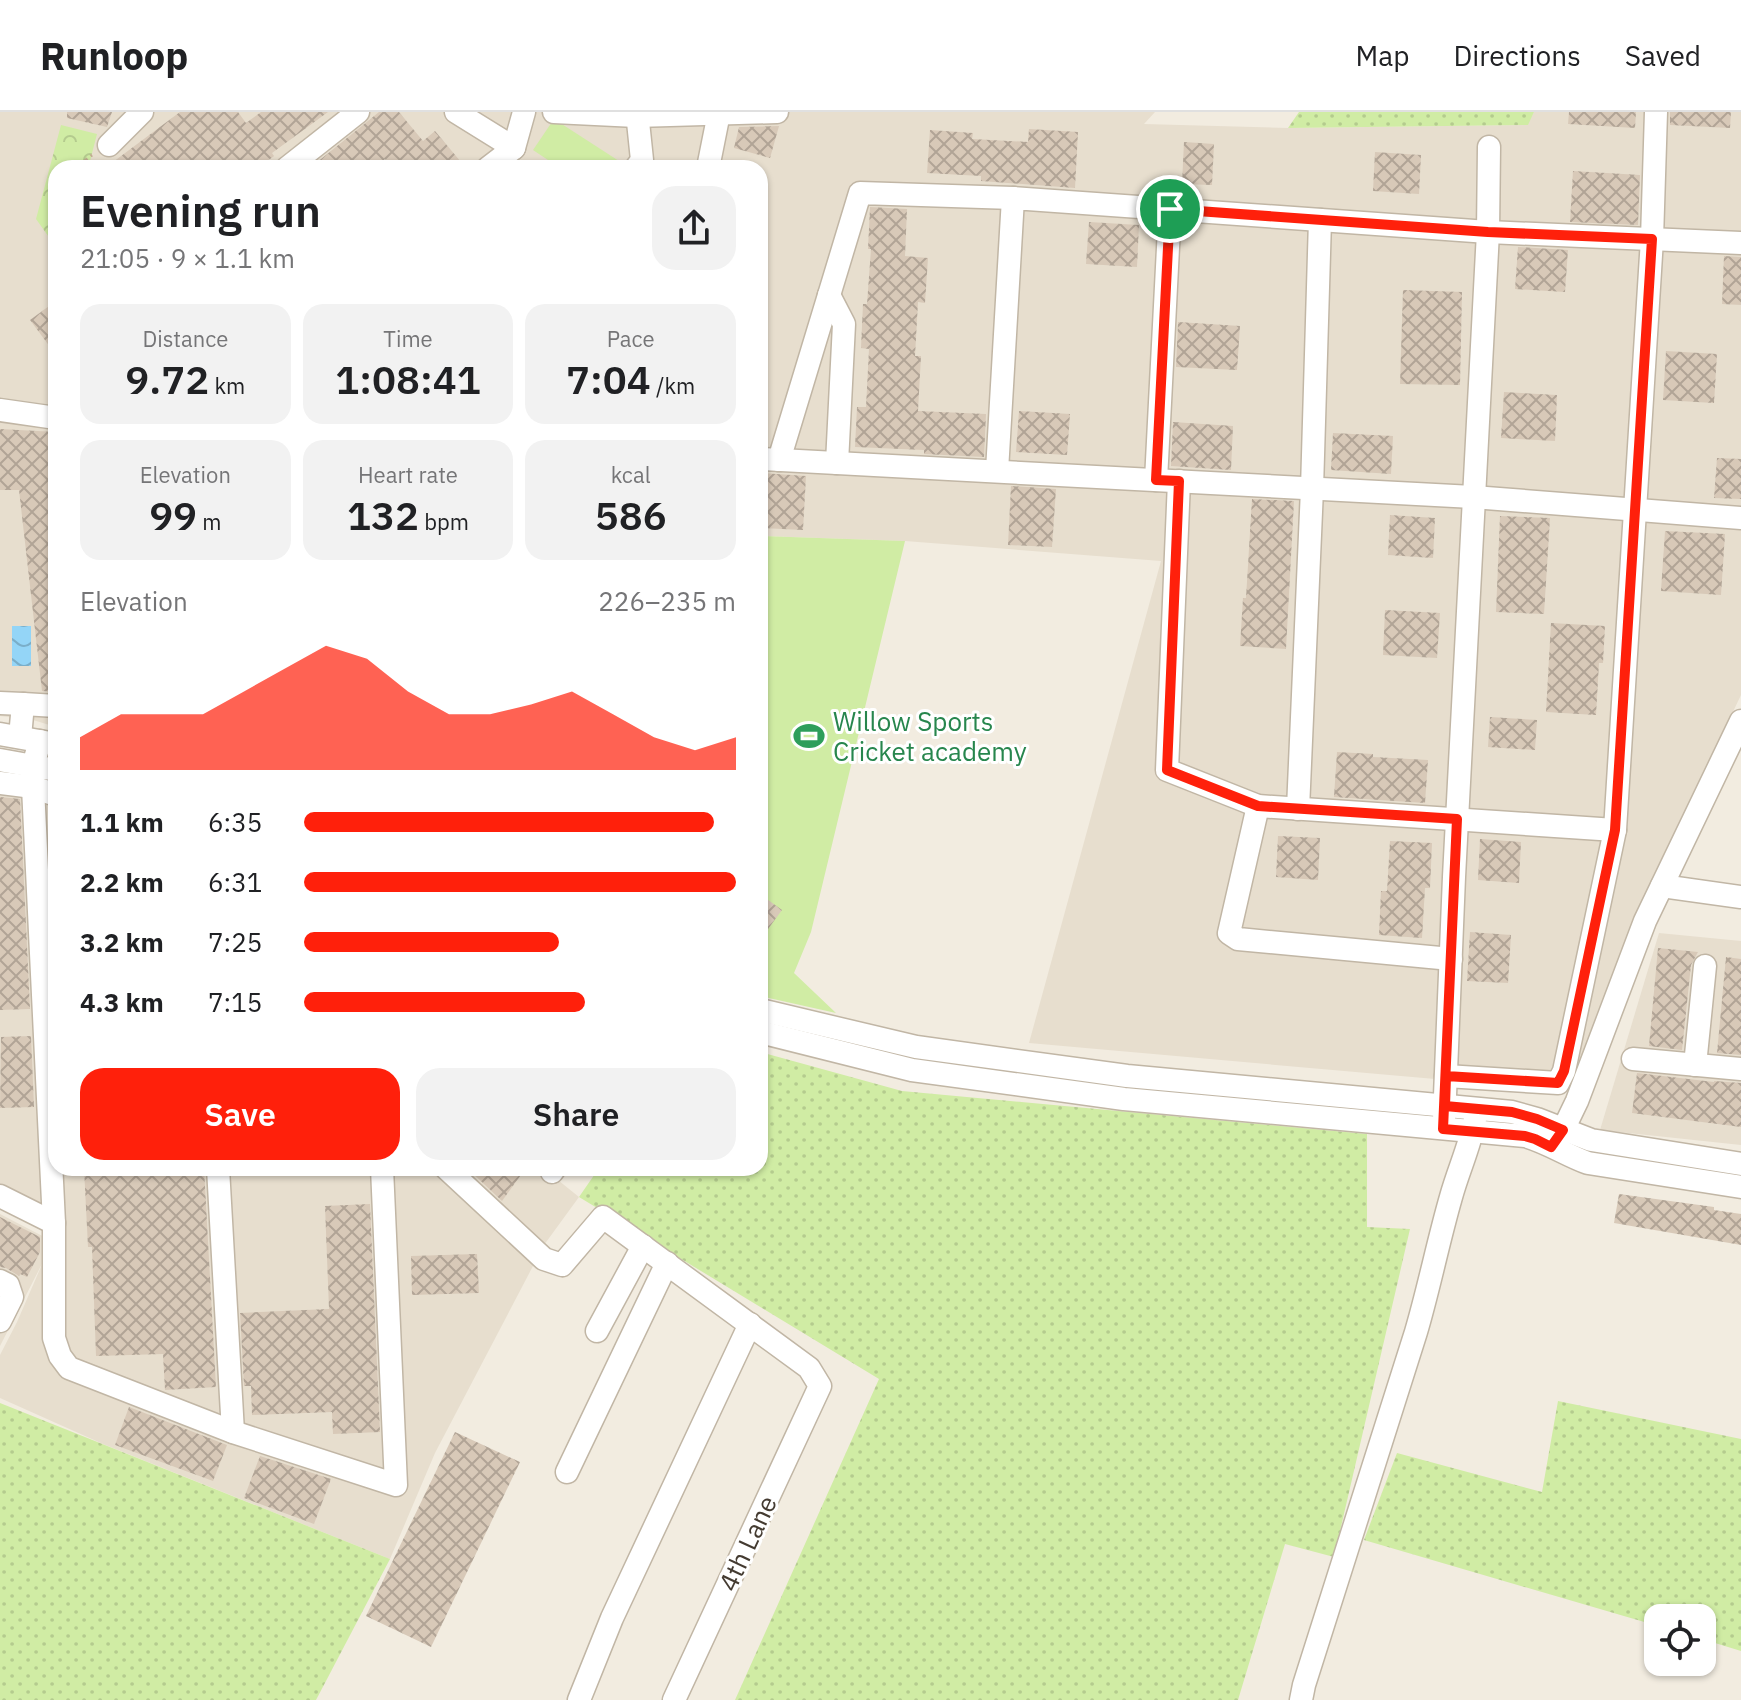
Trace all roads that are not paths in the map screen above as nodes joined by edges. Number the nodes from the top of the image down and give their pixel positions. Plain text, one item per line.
1 (142, 112) edge
2 (358, 112) edge
3 (456, 112) edge
4 (524, 112) edge
5 (554, 112) edge
6 (777, 112) edge
7 (1656, 112) edge
8 (719, 113) edge
9 (636, 114) edge
10 (109, 145) dead end
11 (1489, 147) dead end
12 (514, 148) junction
13 (297, 160) edge
14 (498, 160) edge
15 (642, 160) edge
16 (710, 160) edge
17 (1013, 198) junction
18 (1170, 209) junction
19 (1320, 220) junction
20 (1488, 232) junction
21 (1652, 239) junction
22 (1741, 243) edge
23 (829, 295) junction
24 (0, 410) edge
25 (48, 417) edge
26 (769, 459) edge
27 (837, 463) junction
28 (997, 471) junction
29 (1156, 480) junction
30 (1179, 481) junction
31 (1312, 489) junction
32 (1473, 497) junction
33 (1635, 510) junction
34 (1741, 518) edge
35 (0, 703) edge
36 (23, 704) junction
37 (48, 706) edge
38 (1741, 721) edge
39 (29, 739) edge
40 (0, 760) edge
41 (48, 772) edge
42 (33, 776) junction
43 (0, 783) edge
44 (48, 788) edge
45 (1258, 806) junction
46 (1298, 809) junction
47 (1457, 819) junction
48 (1615, 830) junction
49 (1662, 886) junction
50 (1741, 897) edge
51 (1451, 959) junction
52 (1705, 966) dead end
53 (768, 1012) edge
54 (768, 1034) edge
55 (1633, 1059) dead end
56 (1695, 1065) junction
57 (1741, 1069) edge
58 (1446, 1076) junction
59 (48, 1095) edge
60 (1445, 1106) junction
61 (1477, 1109) junction
62 (1443, 1129) junction
63 (1473, 1131) junction
64 (1557, 1139) junction
65 (1741, 1164) edge
66 (52, 1176) edge
67 (218, 1176) edge
68 (382, 1176) edge
69 (455, 1176) edge
70 (1741, 1187) edge
71 (0, 1196) edge
72 (54, 1223) junction
73 (643, 1246) junction
74 (667, 1263) junction
75 (0, 1281) edge
76 (0, 1321) edge
77 (750, 1324) junction
78 (597, 1331) dead end
79 (233, 1432) junction
80 (567, 1472) dead end
81 (579, 1700) edge
82 (674, 1700) edge
83 (1301, 1700) edge

1 - 10 street
2 - 13 street
3 - 12 street
4 - 12 street
5 - 9 street
6 - 8 street
7 - 21 street
8 - 9 street
8 - 16 street
9 - 15 street
11 - 20 street
12 - 14 street
17 - 18 street
17 - 23 street
17 - 28 street
18 - 19 street
18 - 29 street
19 - 20 street
19 - 31 street
20 - 21 street
20 - 32 street
21 - 22 street
21 - 33 street
23 - 26 street
23 - 27 street
24 - 25 street
26 - 27 street
27 - 28 street
28 - 29 street
29 - 30 street
30 - 31 street
30 - 45 street
31 - 32 street
31 - 46 street
32 - 33 street
32 - 47 street
33 - 34 street
33 - 48 street
35 - 36 street
36 - 37 street
36 - 39 street
38 - 49 street
39 - 42 street
40 - 42 street
41 - 42 street
42 - 43 street
42 - 44 street
42 - 59 street
45 - 46 street
45 - 51 street
46 - 47 street
47 - 48 street
47 - 51 street
48 - 58 street
49 - 50 street
49 - 64 street
51 - 58 street
52 - 56 street
53 - 60 street
54 - 62 street
55 - 56 street
56 - 57 street
58 - 60 street
60 - 61 street
60 - 62 street
61 - 63 street
61 - 64 street
62 - 63 street
63 - 64 street
63 - 83 street
64 - 65 street
64 - 70 street
66 - 72 street
67 - 79 street
68 - 79 street
69 - 73 street
71 - 72 street
72 - 79 street
73 - 74 street
73 - 78 street
74 - 77 street
74 - 80 street
75 - 76 street
77 - 81 street
77 - 82 street, 4th Lane

